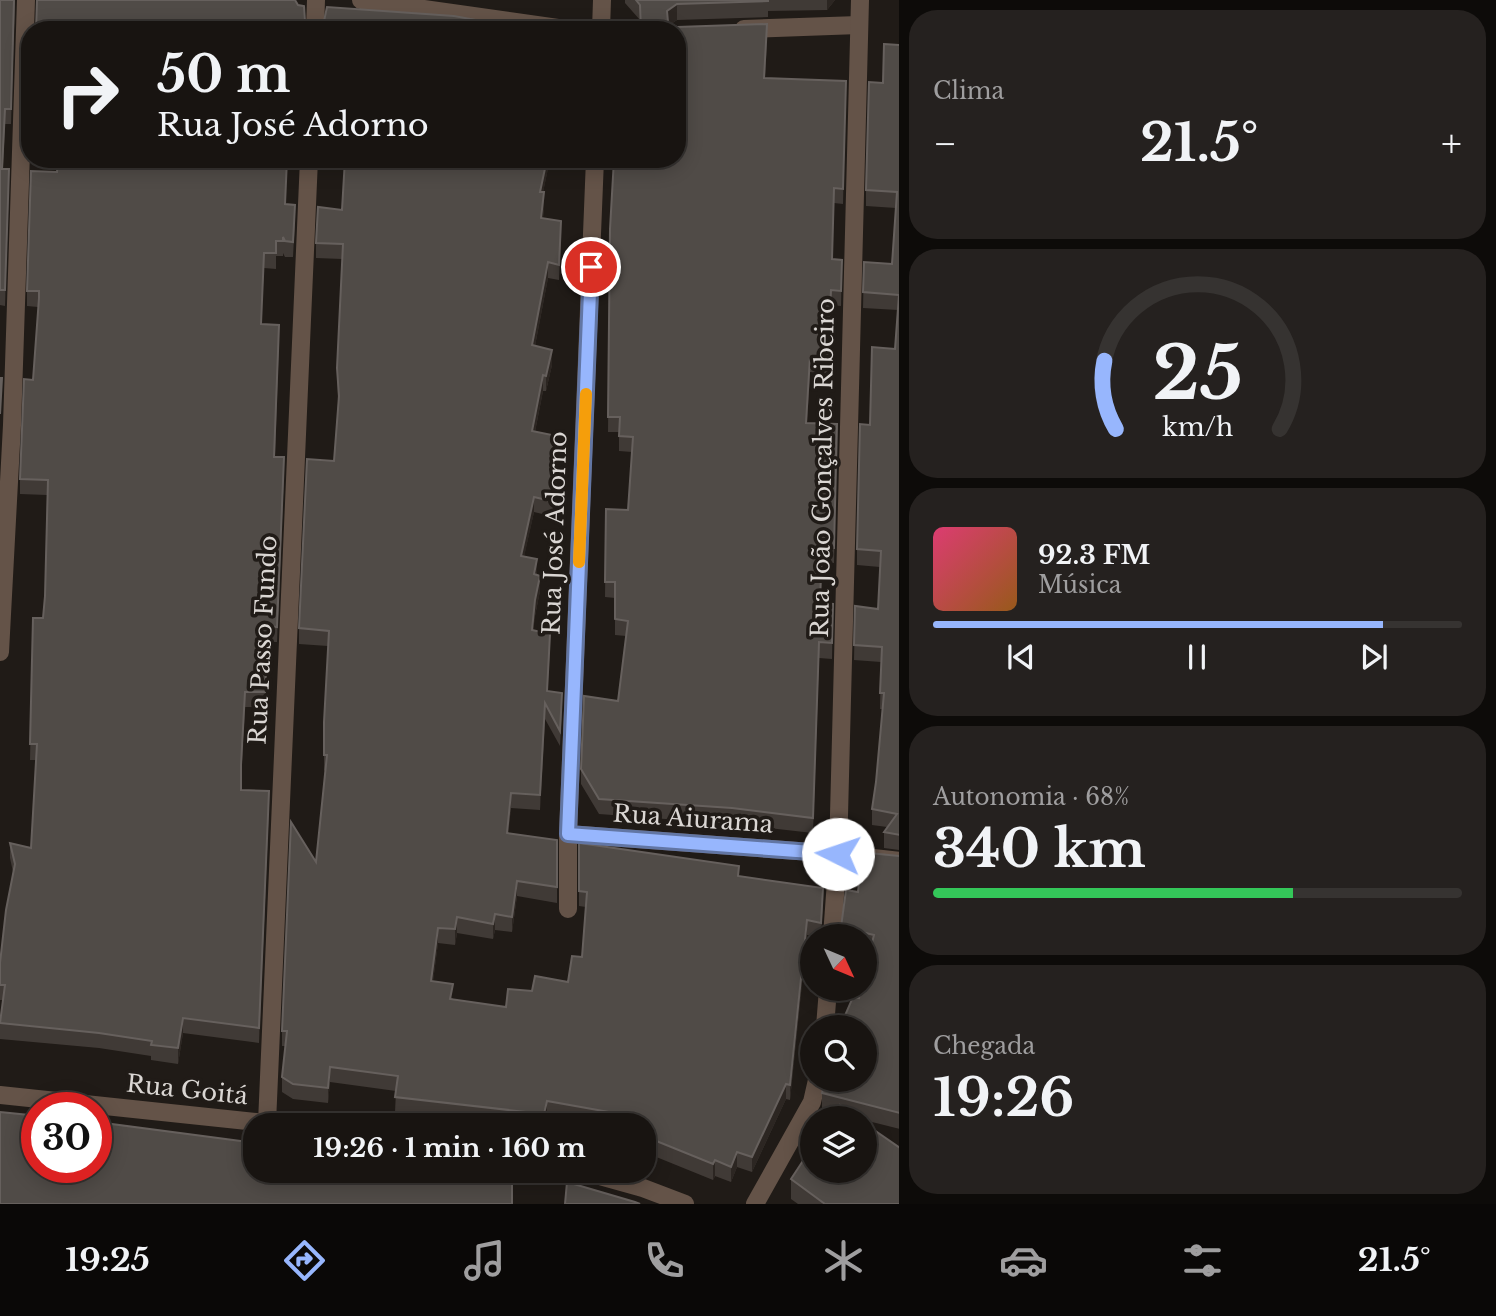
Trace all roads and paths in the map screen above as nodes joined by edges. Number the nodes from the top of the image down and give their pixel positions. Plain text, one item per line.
1 (26, 0) edge
2 (316, 0) edge
3 (361, 0) edge
4 (602, 0) edge
5 (860, 0) edge
6 (25, 21) edge
7 (315, 21) edge
8 (509, 21) edge
9 (601, 21) edge
10 (859, 25) junction
11 (733, 29) edge
12 (21, 152) edge
13 (309, 168) edge
14 (596, 168) edge
15 (0, 652) edge
16 (568, 834) junction
17 (838, 854) junction
18 (899, 861) edge
19 (568, 909) dead end
20 (833, 924) edge
21 (814, 1092) edge
22 (0, 1095) edge
23 (276, 1113) edge
24 (243, 1121) edge
25 (625, 1183) edge
26 (685, 1204) edge
27 (755, 1204) edge

1 - 6 street
2 - 7 street
3 - 8 street
4 - 9 street
5 - 10 street, Rua João Gonçalves Ribeiro
10 - 11 street
10 - 17 street, Rua João Gonçalves Ribeiro
12 - 15 street
13 - 23 street, Rua Passo Fundo
14 - 16 street, Rua José Adorno
16 - 17 street, Rua Aiurama
16 - 19 street, Rua José Adorno
17 - 18 street, Rua Aiurama
17 - 20 street, Rua João Gonçalves Ribeiro
21 - 27 street
22 - 24 street, Rua Goitá
25 - 26 street

